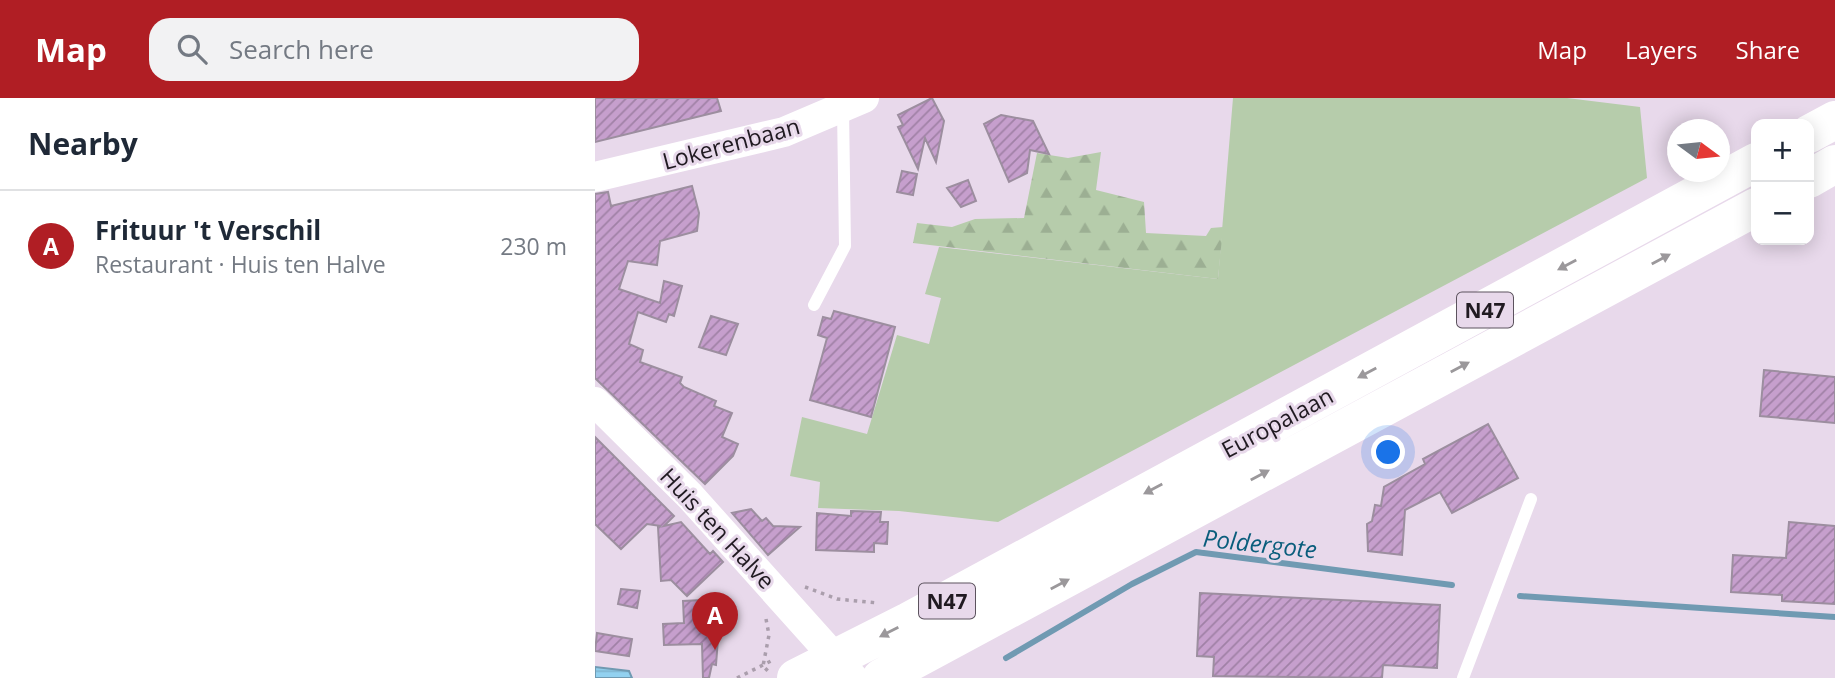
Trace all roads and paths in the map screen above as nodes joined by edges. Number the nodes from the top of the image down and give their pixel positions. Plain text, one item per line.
1 (854, 103) edge
2 (1835, 120) edge
3 (1814, 131) edge
4 (1835, 164) edge
5 (1751, 165) edge
6 (1814, 176) edge
7 (595, 177) edge
8 (1751, 210) edge
9 (814, 305) dead end
10 (595, 402) edge
11 (1531, 499) dead end
12 (796, 583) dead end
13 (898, 628) junction
14 (845, 668) edge
15 (796, 678) edge
16 (881, 678) edge
17 (1463, 678) edge

1 - 7 street, Lokerenbaan
1 - 9 lane
2 - 3 highway
4 - 6 highway
5 -> 13 highway, Europalaan / N47
16 -> 8 highway, Europalaan / N47
10 - 14 street, Huis ten Halve
11 - 17 lane
12 - 13 path
13 -> 14 highway, Europalaan / N47
14 - 15 highway, Europalaan / N47

